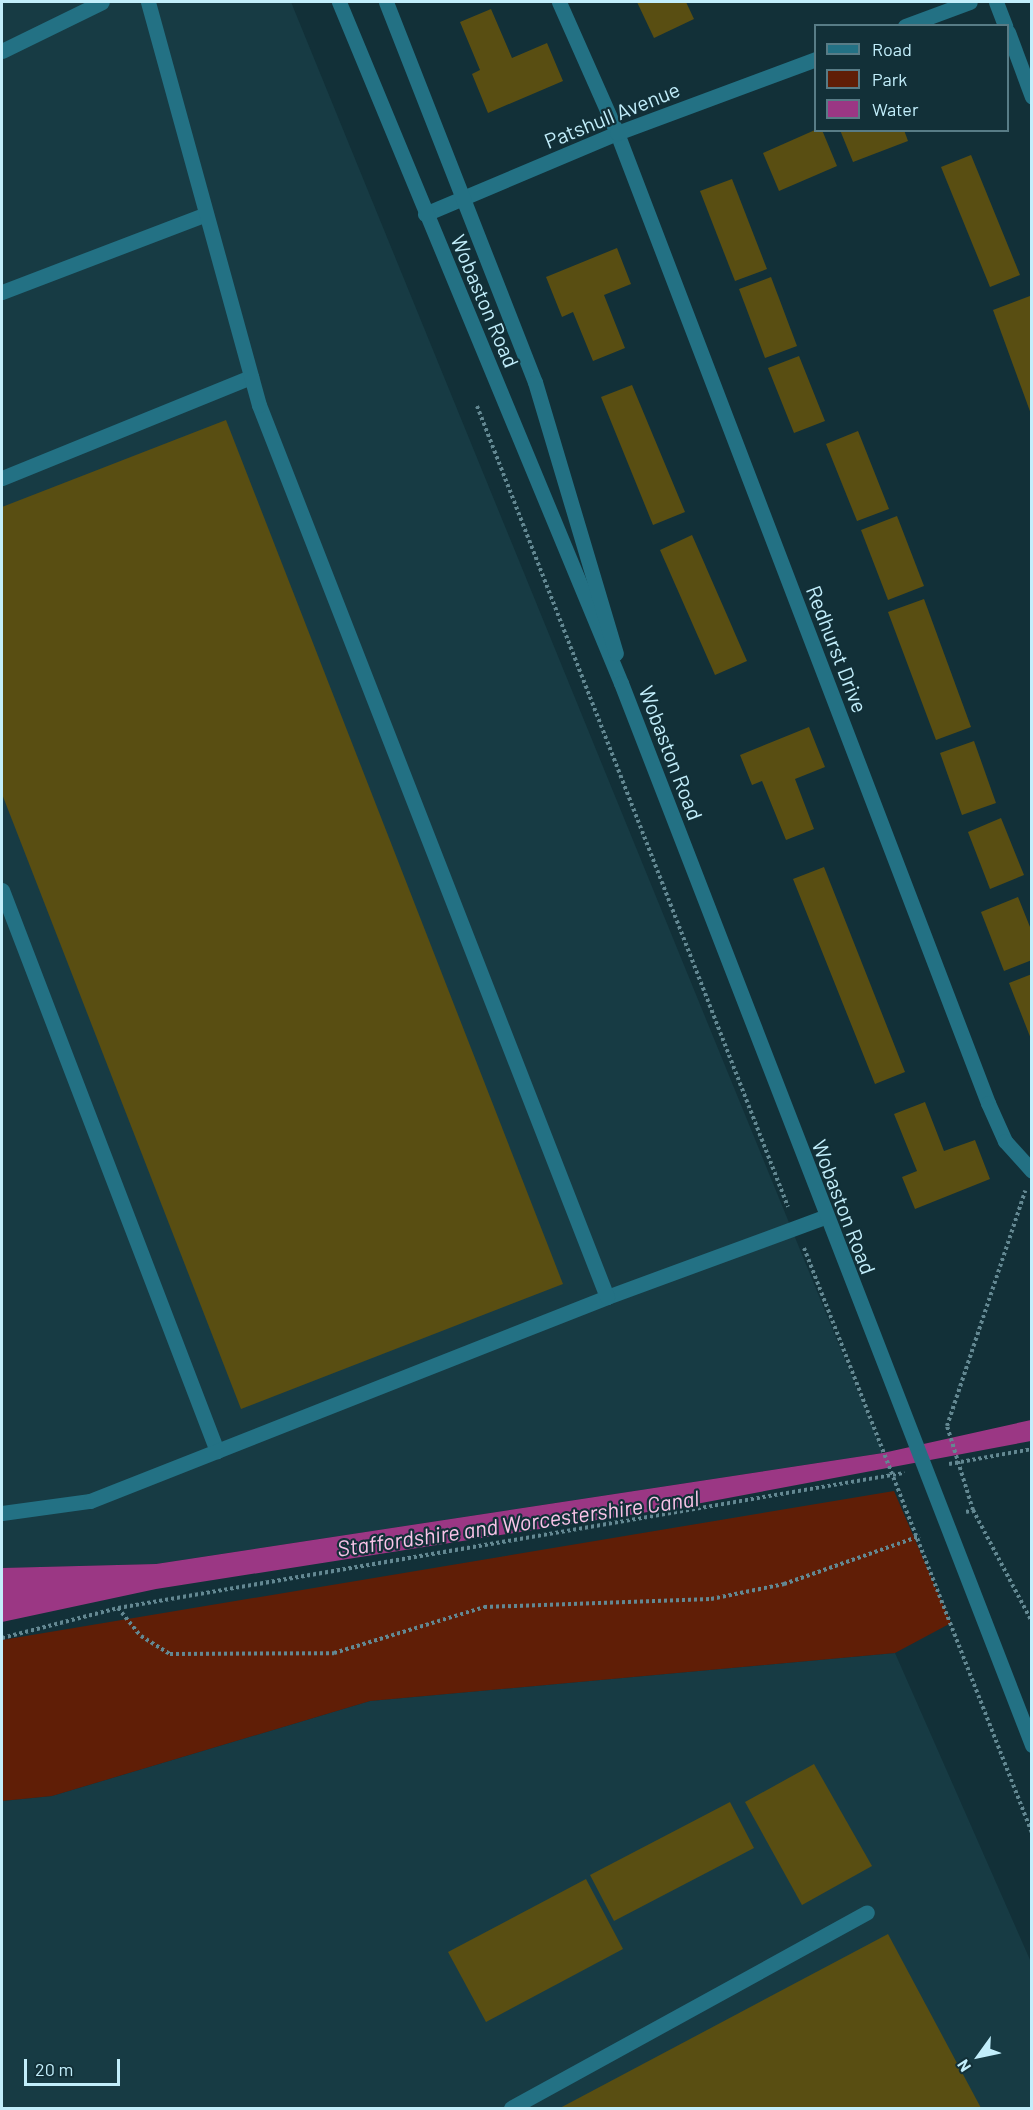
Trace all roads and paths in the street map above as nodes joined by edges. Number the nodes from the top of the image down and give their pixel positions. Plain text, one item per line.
1 (102, 2) edge
2 (148, 2) edge
3 (339, 2) edge
4 (386, 2) edge
5 (560, 2) edge
6 (970, 2) edge
7 (996, 2) edge
8 (910, 24) edge
9 (1004, 24) edge
10 (1009, 35) edge
11 (2, 51) edge
12 (814, 60) edge
13 (1032, 97) edge
14 (617, 133) junction
15 (466, 198) junction
16 (206, 214) junction
17 (425, 214) junction
18 (2, 292) edge
19 (251, 377) junction
20 (474, 396) dead end
21 (2, 478) edge
22 (621, 683) junction
23 (2, 890) edge
24 (1032, 1171) edge
25 (1032, 1183) edge
26 (825, 1217) junction
27 (796, 1227) junction
28 (607, 1297) junction
29 (1032, 1449) edge
30 (217, 1451) junction
31 (939, 1466) dead end
32 (916, 1471) dead end
33 (973, 1510) junction
34 (2, 1513) edge
35 (944, 1522) junction
36 (918, 1537) junction
37 (118, 1608) junction
38 (1032, 1622) edge
39 (2, 1638) edge
40 (1032, 1745) edge
41 (1032, 1833) edge
42 (867, 1912) dead end
43 (511, 2109) edge

1 - 11 street
2 - 16 street
3 - 17 street, Wobaston Road
4 - 15 street, Wobaston Road
5 - 14 street, Redhurst Drive
6 - 8 street
7 - 9 street
10 - 13 street
12 - 14 street, Patshull Avenue
14 - 15 street, Patshull Avenue
14 - 24 street, Redhurst Drive
15 - 17 street, Patshull Avenue
15 - 22 street, Wobaston Road
16 - 18 street
16 - 19 street
17 - 22 street, Wobaston Road
19 - 21 street
19 - 28 street
20 - 27 path
22 - 26 street, Wobaston Road
23 - 30 street
25 - 33 path
26 - 27 street
26 - 35 street, Wobaston Road
27 - 28 street
27 - 36 path
28 - 30 street
29 - 31 path
30 - 34 street
32 - 37 path
33 - 35 path
33 - 38 path
35 - 36 path
35 - 40 street, Wobaston Road
36 - 37 path
36 - 41 path
37 - 39 path
42 - 43 street

